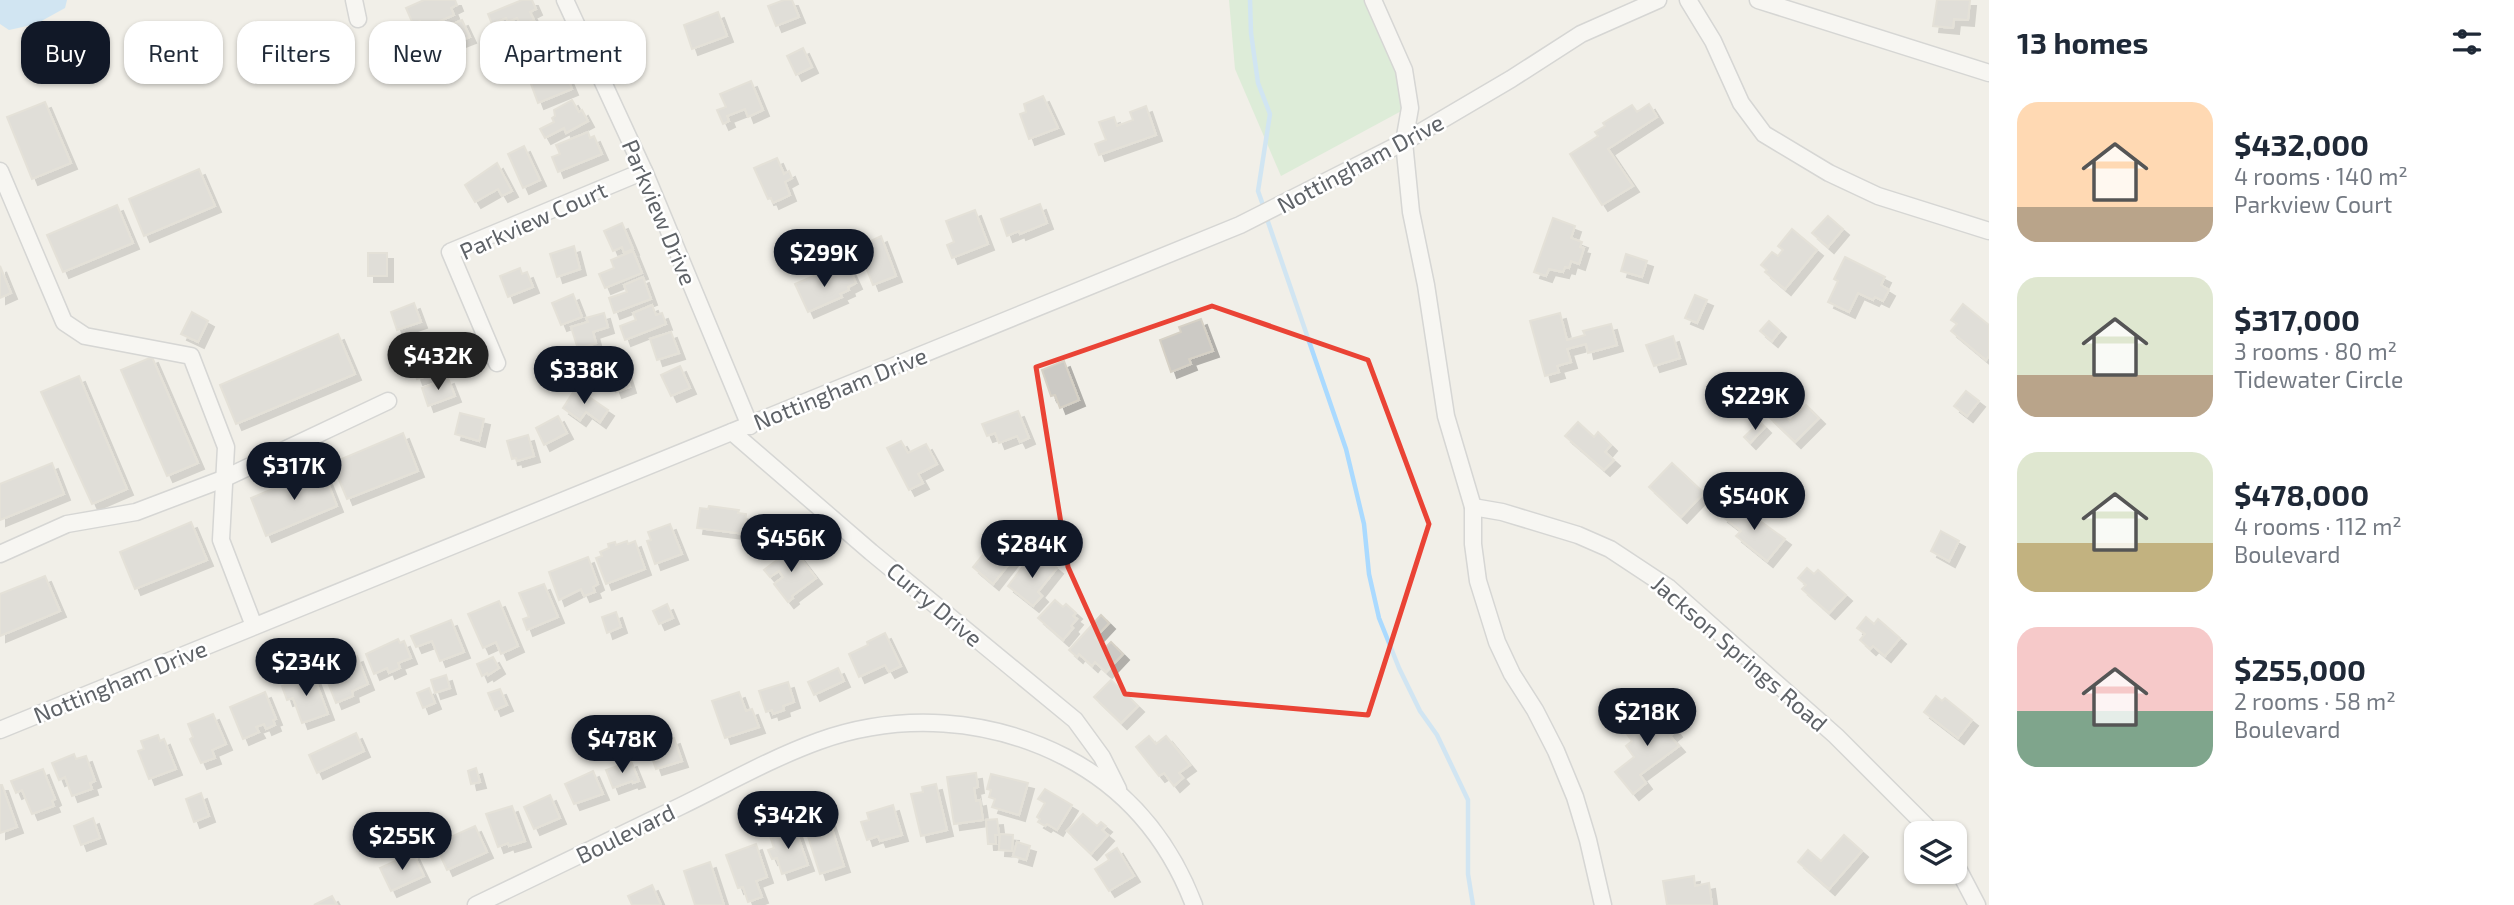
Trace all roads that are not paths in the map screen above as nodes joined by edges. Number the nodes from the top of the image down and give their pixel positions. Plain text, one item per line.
1 (354, 0) edge
2 (565, 0) edge
3 (1373, 0) edge
4 (1658, 0) edge
5 (1688, 0) edge
6 (1758, 0) edge
7 (358, 19) dead end
8 (1989, 73) edge
9 (1404, 142) junction
10 (0, 171) edge
11 (644, 171) junction
12 (1989, 231) edge
13 (497, 363) dead end
14 (388, 401) dead end
15 (750, 426) junction
16 (732, 432) junction
17 (223, 479) junction
18 (1473, 507) junction
19 (0, 554) edge
20 (254, 626) junction
21 (0, 730) edge
22 (1119, 792) junction
23 (1921, 821) edge
24 (1966, 884) edge
25 (476, 905) edge
26 (1194, 905) edge
27 (1603, 905) edge
28 (1977, 905) edge

1 - 7 street
2 - 11 street, Parkview Drive
3 - 9 street
4 - 9 street, Nottingham Drive
5 - 12 street
6 - 8 street
9 - 15 street, Nottingham Drive
9 - 18 street
10 - 17 street
11 - 13 street, Parkview Court
11 - 15 street, Parkview Drive
14 - 17 street
15 - 16 street, Nottingham Drive
16 - 20 street, Nottingham Drive
16 - 22 street, Curry Drive
17 - 19 street
17 - 20 street
18 - 23 street, Jackson Springs Road
18 - 27 street
20 - 21 street, Nottingham Drive
22 - 25 street, Boulevard
22 - 26 street, Boulevard
24 - 28 street

